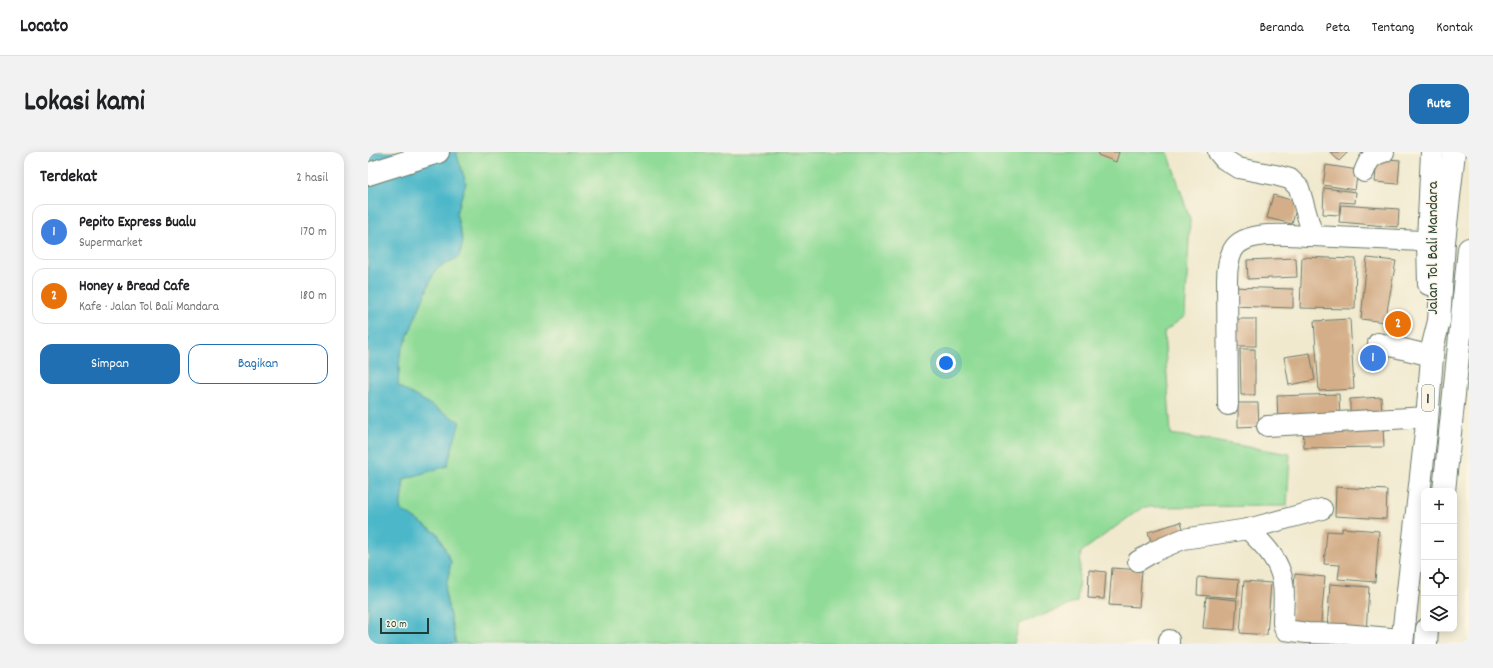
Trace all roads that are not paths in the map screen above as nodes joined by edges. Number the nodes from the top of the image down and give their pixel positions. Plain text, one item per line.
1 (438, 152) edge
2 (1218, 152) edge
3 (1384, 152) edge
4 (1432, 152) edge
5 (1450, 152) edge
6 (1364, 172) dead end
7 (368, 174) edge
8 (1313, 236) junction
9 (1436, 241) junction
10 (1469, 254) edge
11 (1378, 343) dead end
12 (1432, 350) junction
13 (1228, 405) dead end
14 (1427, 417) junction
15 (1267, 426) dead end
16 (1444, 488) edge
17 (1322, 510) dead end
18 (1248, 529) junction
19 (1419, 542) edge
20 (1138, 561) dead end
21 (1427, 632) edge
22 (1402, 642) edge
23 (1426, 644) edge

1 - 7 highway
2 - 8 lane
3 - 6 lane
4 - 9 highway, Jalan Tol Bali Mandara / 1
5 - 9 highway, 1
8 - 9 lane
8 - 13 lane
9 - 12 highway, 1
10 - 16 highway, 1
11 - 12 lane
12 - 14 highway, 1
14 - 15 lane
14 - 19 highway, 1
17 - 18 lane
18 - 20 lane
18 - 22 lane
19 - 22 highway, 1
21 - 23 highway

